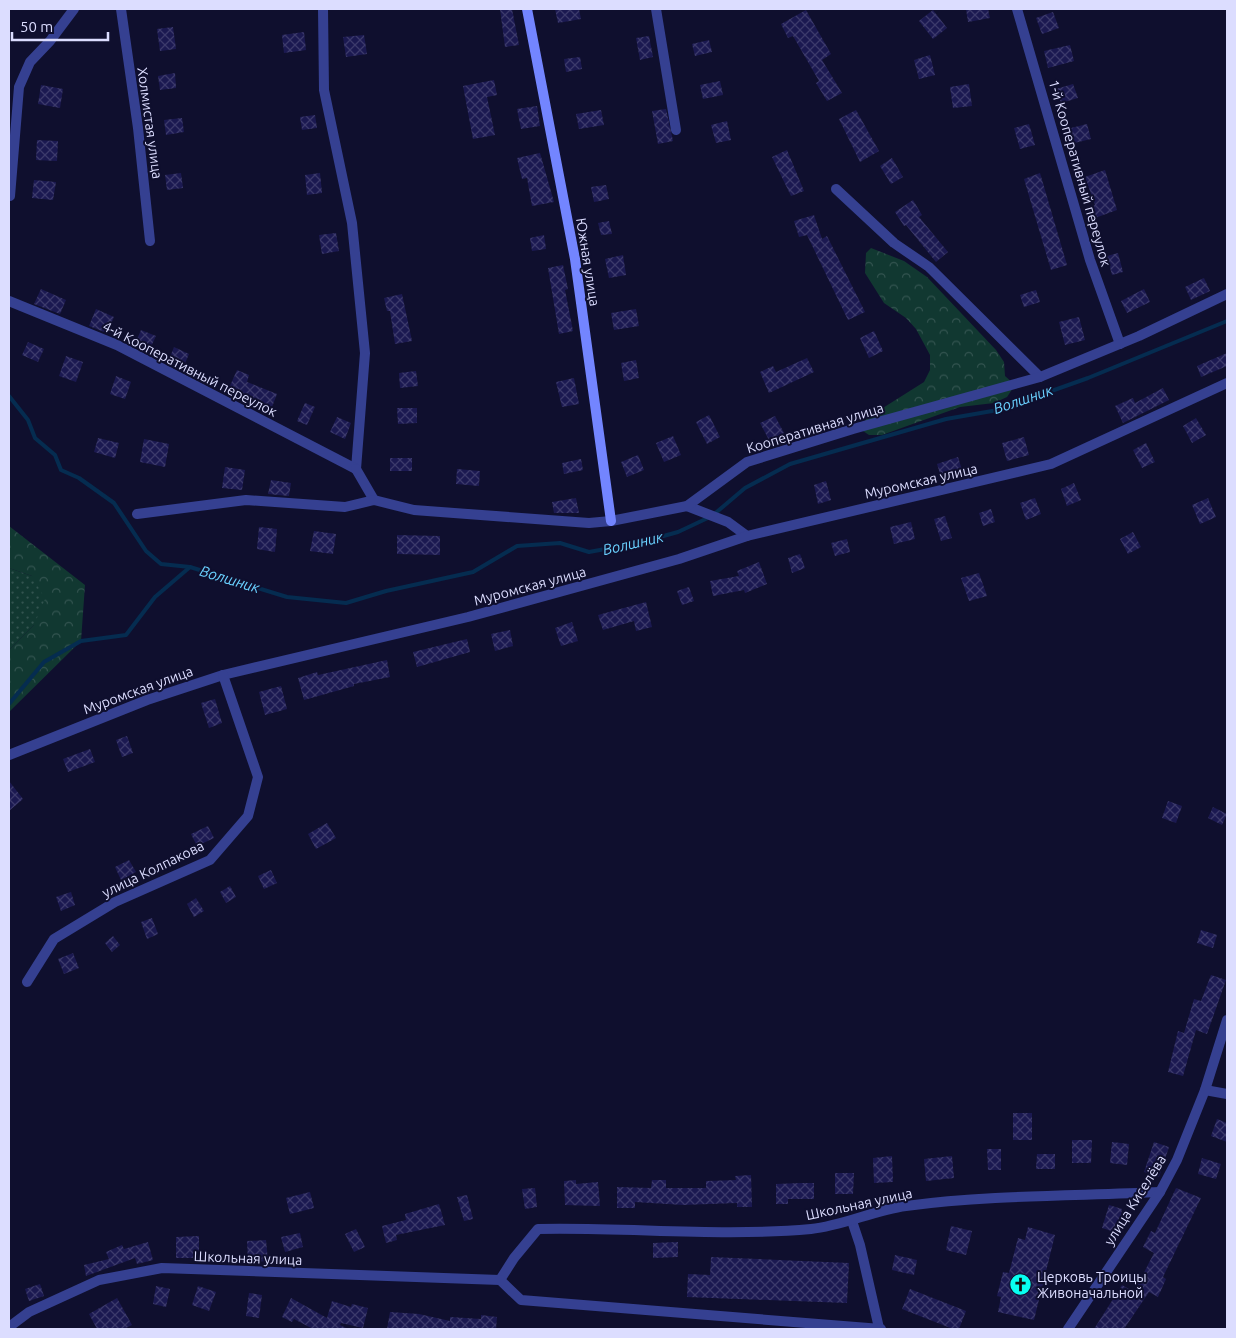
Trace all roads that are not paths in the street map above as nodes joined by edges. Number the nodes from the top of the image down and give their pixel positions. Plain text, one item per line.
1 (74, 9) edge
2 (121, 9) edge
3 (323, 9) edge
4 (527, 9) edge
5 (656, 9) edge
6 (1017, 9) edge
7 (676, 130) dead end
8 (836, 189) dead end
9 (10, 196) dead end
10 (150, 241) dead end
11 (1227, 294) edge
12 (9, 301) edge
13 (1120, 344) junction
14 (1040, 377) junction
15 (1227, 383) edge
16 (356, 468) junction
17 (374, 500) junction
18 (687, 506) junction
19 (137, 514) dead end
20 (611, 521) junction
21 (747, 536) junction
22 (223, 675) junction
23 (9, 755) edge
24 (27, 982) dead end
25 (1227, 1020) edge
26 (1205, 1090) junction
27 (1227, 1094) edge
28 (1160, 1192) junction
29 (852, 1221) junction
30 (500, 1280) junction
31 (9, 1327) edge
32 (880, 1329) edge
33 (1068, 1329) edge

1 - 9 street
2 - 10 street, Холмистая улица
3 - 16 street
4 - 20 street, Южная улица
5 - 7 street
6 - 13 street, 1-й Кооперативный переулок
8 - 14 street
11 - 13 street, Кооперативная улица
12 - 16 street, 4-й Кооперативный переулок
13 - 14 street, Кооперативная улица
14 - 18 street, Кооперативная улица
15 - 21 street, Муромская улица
16 - 17 street
17 - 19 street, Кооперативная улица
17 - 20 street, Кооперативная улица
18 - 20 street, Кооперативная улица
18 - 21 street
21 - 22 street, Муромская улица
22 - 23 street, Муромская улица
22 - 24 street, улица Колпакова
25 - 26 street, улица Киселёва
26 - 27 street
26 - 28 street, улица Киселёва
28 - 29 street, Школьная улица
28 - 33 street, улица Киселёва
29 - 30 street, Школьная улица
29 - 32 street
30 - 31 street, Школьная улица
30 - 32 street

